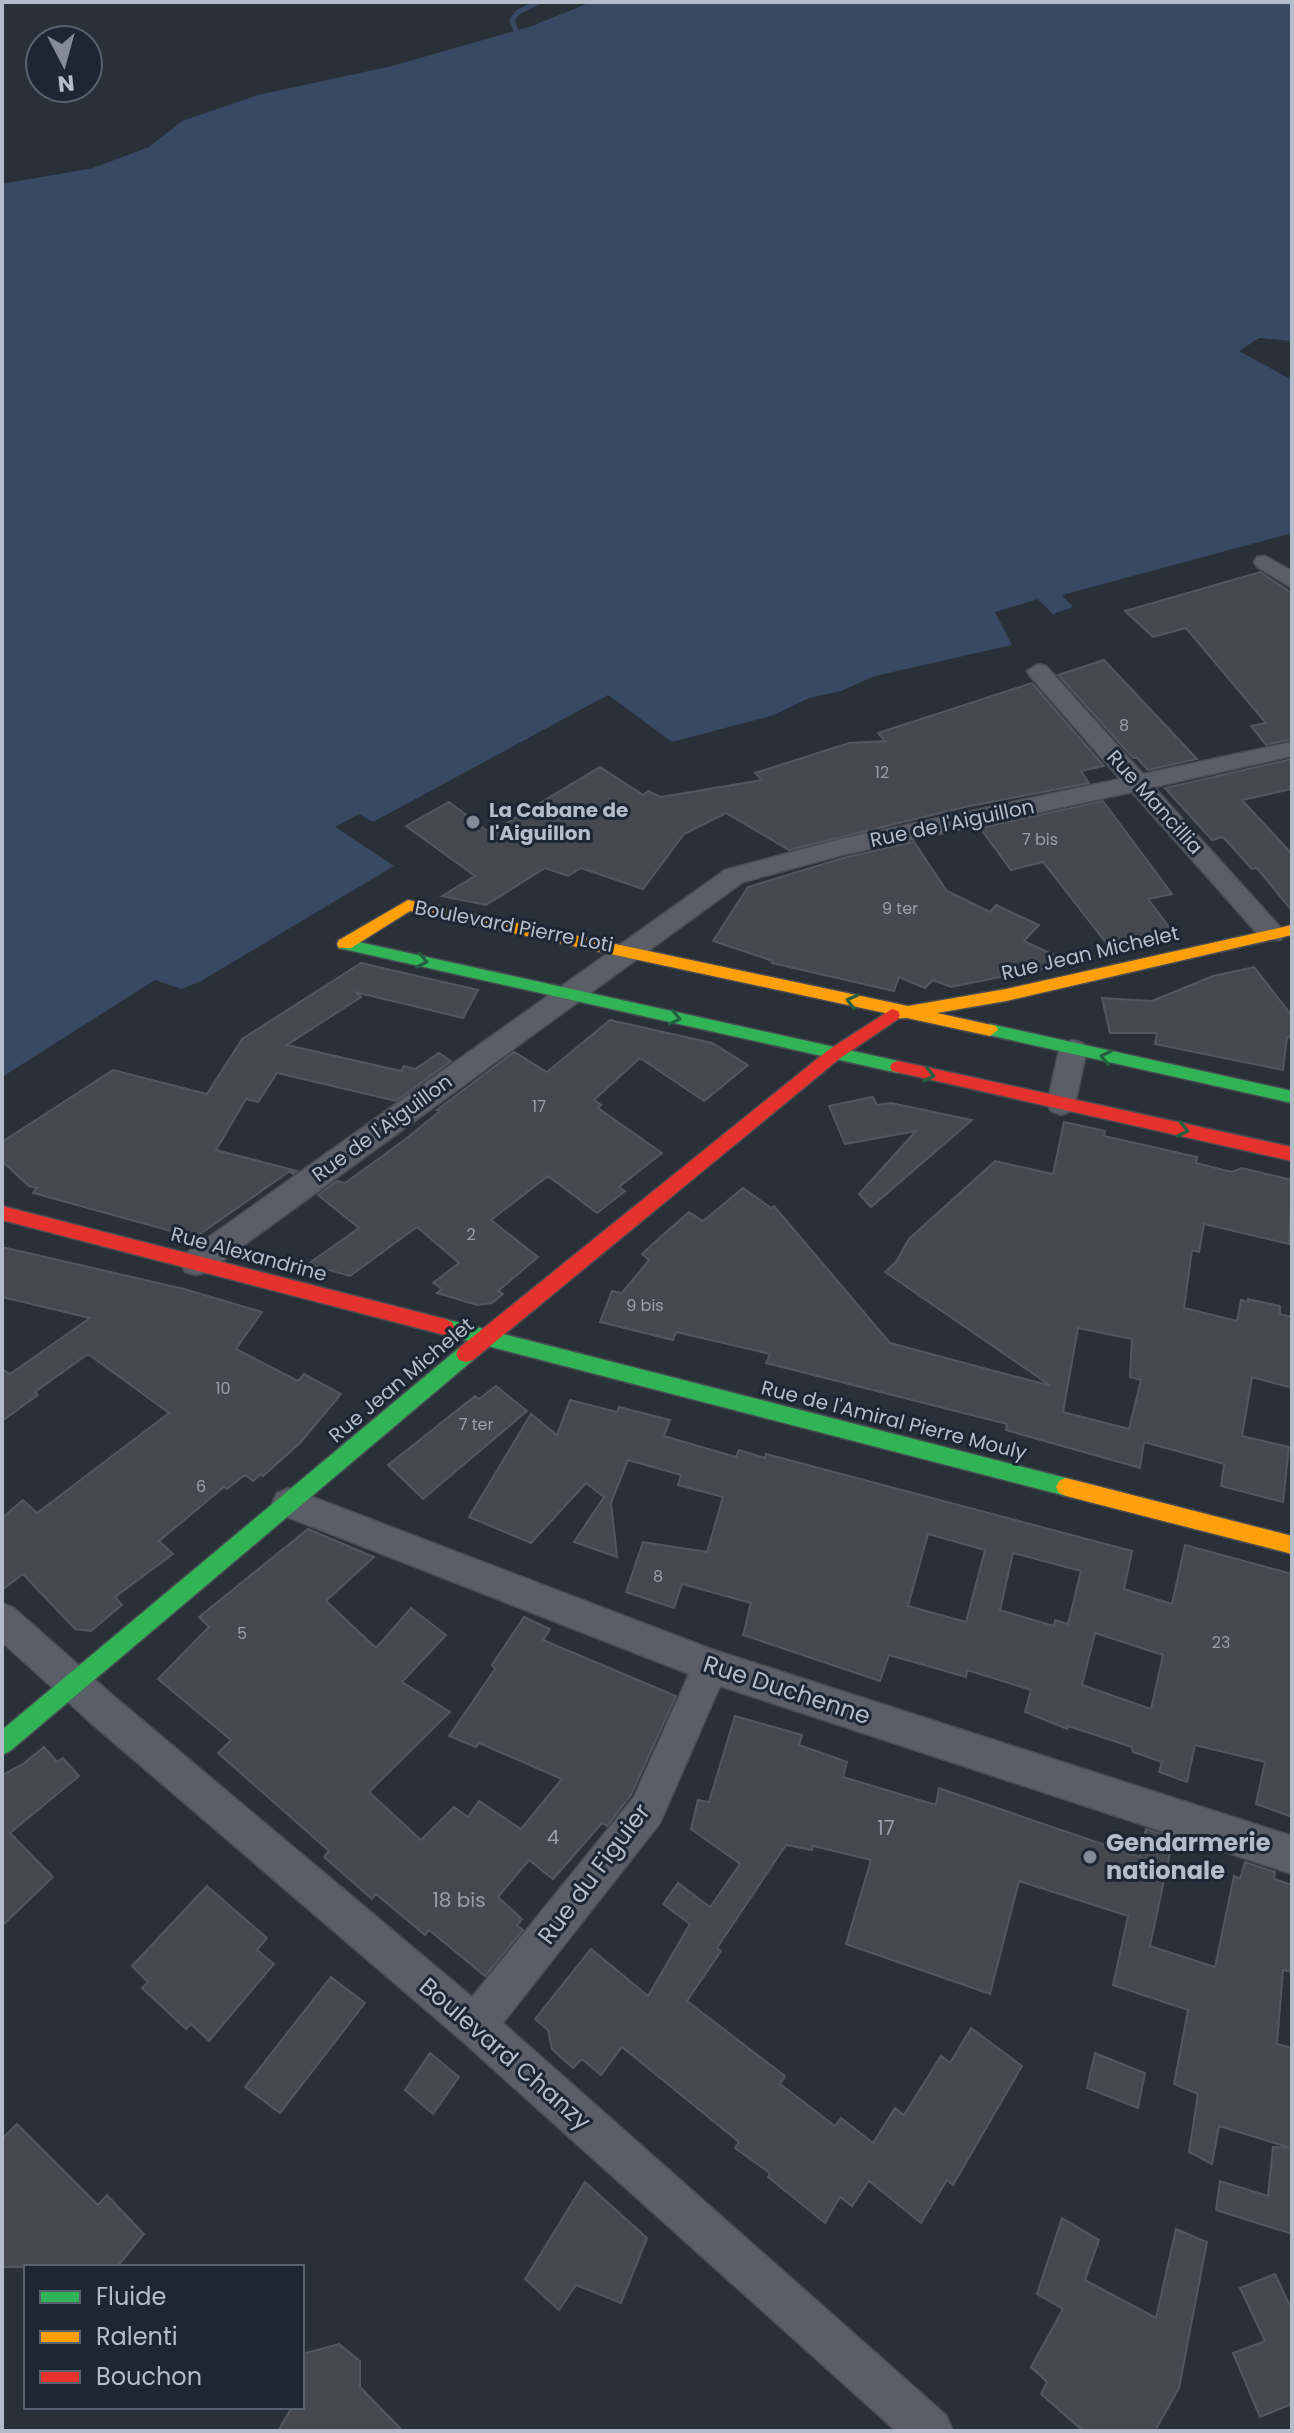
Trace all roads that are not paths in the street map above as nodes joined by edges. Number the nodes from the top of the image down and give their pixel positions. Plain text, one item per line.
1 (1265, 562) dead end
2 (1292, 581) edge
3 (1038, 671) dead end
4 (1292, 749) edge
5 (1139, 784) junction
6 (1282, 932) edge
7 (633, 949) junction
8 (568, 992) junction
9 (897, 1012) junction
10 (1073, 1050) junction
11 (833, 1055) junction
12 (1292, 1097) edge
13 (1061, 1104) junction
14 (1292, 1154) edge
15 (2, 1213) edge
16 (196, 1263) junction
17 (485, 1338) junction
18 (289, 1503) junction
19 (1292, 1545) edge
20 (2, 1619) edge
21 (711, 1666) junction
22 (74, 1684) junction
23 (2, 1744) edge
24 (1292, 1855) edge
25 (475, 2026) junction
26 (930, 2431) edge

1 - 2 street
3 - 5 street, Rue Mancillia
4 - 5 street, Rue de l'Aiguillon
5 - 6 street, Rue Mancillia
5 - 7 street, Rue de l'Aiguillon
6 - 9 street, Rue Jean Michelet
7 - 8 street, Boulevard Pierre Loti
7 -> 8 street, Boulevard Pierre Loti
9 -> 7 street, Boulevard Pierre Loti
8 -> 11 street, Boulevard Pierre Loti
8 - 16 street, Rue de l'Aiguillon
9 - 10 street, Boulevard Pierre Loti
9 - 11 street
12 -> 10 street, Boulevard Pierre Loti
10 - 13 street
11 -> 13 street, Boulevard Pierre Loti
11 - 17 street, Rue Jean Michelet
13 -> 14 street, Boulevard Pierre Loti
15 - 16 street, Rue Alexandrine
16 - 17 street, Rue Alexandrine
17 - 18 street, Rue Jean Michelet
17 - 19 street, Rue de l'Amiral Pierre Mouly
18 - 21 street, Rue Duchenne
18 - 22 street, Rue Jean Michelet
20 - 22 street, Boulevard Chanzy
21 - 24 street, Rue Duchenne
21 - 25 street, Rue du Figuier
22 - 23 street, Rue Jean Michelet
22 - 25 street, Boulevard Chanzy
25 - 26 street, Boulevard Chanzy

